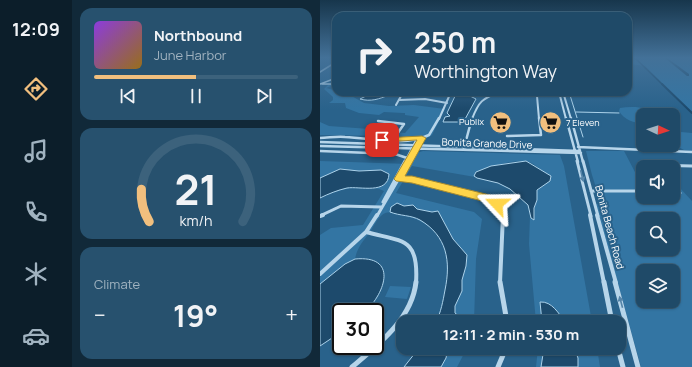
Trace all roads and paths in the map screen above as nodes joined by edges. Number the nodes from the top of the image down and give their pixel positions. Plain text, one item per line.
1 (332, 80) edge
2 (320, 84) edge
3 (332, 84) edge
4 (401, 96) dead end
5 (450, 96) edge
6 (489, 96) edge
7 (537, 96) edge
8 (560, 96) edge
9 (564, 96) edge
10 (399, 100) junction
11 (447, 103) junction
12 (396, 105) dead end
13 (378, 121) dead end
14 (507, 136) dead end
15 (320, 138) edge
16 (422, 138) junction
17 (417, 139) junction
18 (393, 140) junction
19 (320, 142) edge
20 (320, 146) edge
21 (413, 147) junction
22 (418, 147) junction
23 (463, 148) junction
24 (575, 150) junction
25 (580, 150) junction
26 (320, 151) edge
27 (692, 152) edge
28 (408, 158) junction
29 (680, 166) edge
30 (692, 166) edge
31 (399, 179) junction
32 (591, 191) junction
33 (636, 191) edge
34 (381, 207) junction
35 (320, 216) edge
36 (366, 232) junction
37 (320, 274) edge
38 (507, 315) edge
39 (611, 315) edge
40 (503, 355) edge
41 (620, 355) edge
42 (352, 367) edge
43 (498, 367) edge
44 (623, 367) edge
45 (638, 367) edge

1 - 2 street
2 - 3 street
4 - 10 street
5 - 11 street
6 - 23 street
7 - 14 street
8 - 24 street, Bonita Beach Road
9 - 25 street, Bonita Beach Road
10 - 11 street
10 - 12 street
11 - 16 street
13 - 18 street
15 - 18 street
16 - 17 street
16 - 22 street
17 - 18 street
17 - 21 street
19 - 21 street, Bonita Grande Drive
20 - 21 street, Bonita Grande Drive
21 - 22 street, Bonita Grande Drive
21 - 28 street
22 - 23 street, Bonita Grande Drive
22 - 28 street
23 - 24 street, Bonita Grande Drive
24 - 25 street, Bonita Grande Drive
24 - 25 street, Bonita Grande Drive
24 -> 39 street, Bonita Beach Road
25 - 27 street, Bonita Grande Drive
25 - 32 street, Bonita Beach Road
26 - 28 street
28 - 31 street
28 - 34 street
29 - 30 street
31 - 34 street
31 - 38 street
32 - 33 street
45 -> 32 street, Bonita Beach Road
34 - 35 street
34 - 36 street
36 - 37 street
36 - 42 street
40 - 43 street
41 - 44 street

